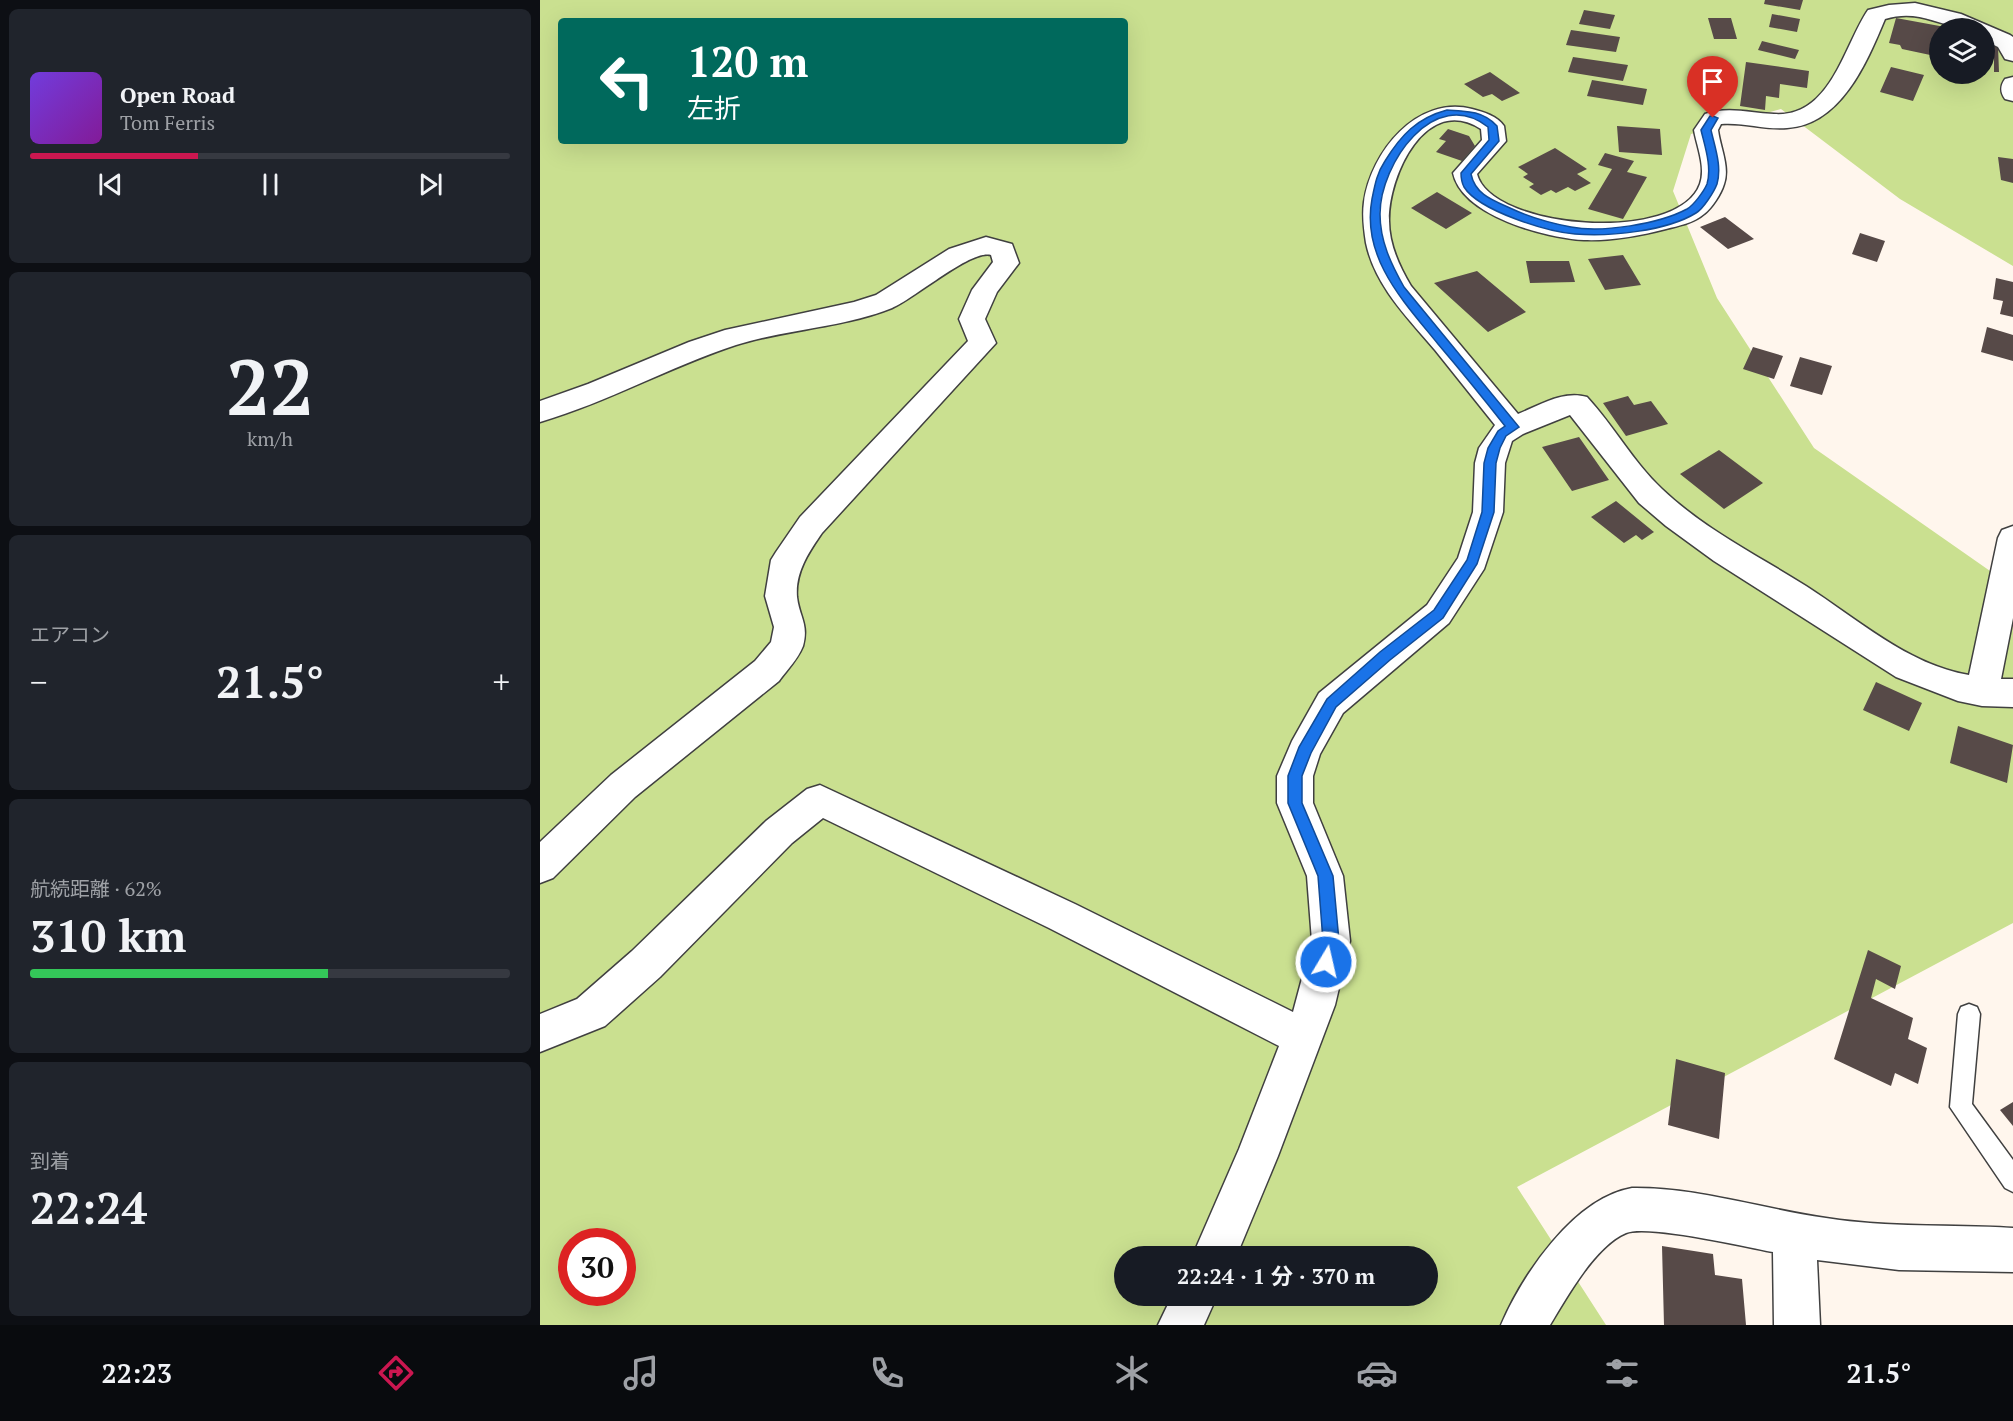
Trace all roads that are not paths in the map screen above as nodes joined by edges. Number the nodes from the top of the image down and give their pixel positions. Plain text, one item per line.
1 (1947, 18) edge
2 (1995, 37) edge
3 (2013, 54) edge
4 (2013, 84) edge
5 (2013, 94) edge
6 (540, 412) edge
7 (1513, 427) junction
8 (2013, 538) edge
9 (1998, 692) edge
10 (540, 866) edge
11 (1969, 1014) dead end
12 (540, 1033) edge
13 (1302, 1037) junction
14 (2013, 1180) edge
15 (1794, 1235) junction
16 (1219, 1246) edge
17 (2013, 1250) edge
18 (1190, 1306) edge
19 (1181, 1325) edge
20 (1524, 1325) edge
21 (1797, 1325) edge

1 - 7 street
2 - 3 street
4 - 5 street
6 - 10 street
7 - 9 street
7 - 13 street
8 - 9 street
11 - 14 lane
12 - 13 street
13 - 16 street
15 - 17 street
15 - 20 street
15 - 21 street
18 - 19 street

